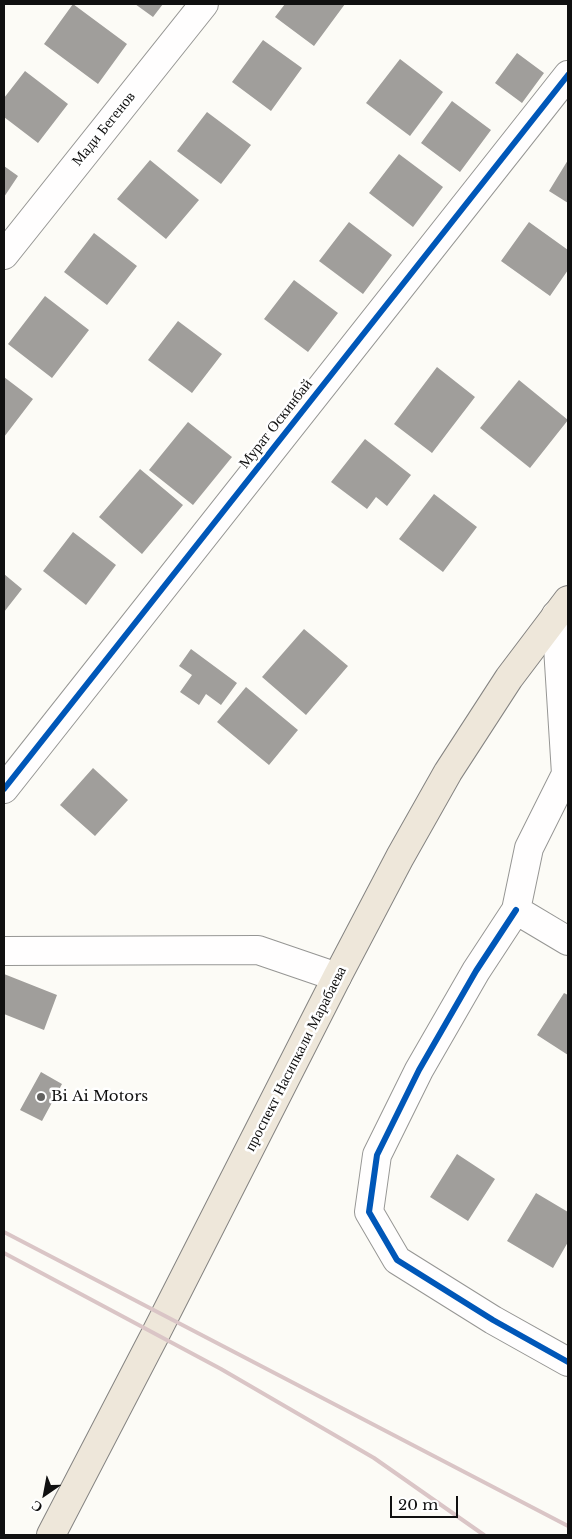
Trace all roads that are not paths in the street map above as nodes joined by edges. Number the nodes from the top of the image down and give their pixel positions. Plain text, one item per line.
1 (204, 4) edge
2 (568, 75) edge
3 (4, 255) edge
4 (562, 607) edge
5 (4, 789) edge
6 (516, 910) junction
7 (568, 941) edge
8 (4, 951) edge
9 (337, 977) junction
10 (568, 1362) edge
11 (50, 1535) edge

1 - 3 street, Мади Бегенов
2 - 5 street, Мурат Оскинбай
4 - 6 street
4 - 9 main road, проспект Насипкали Марабаева
6 - 7 street
6 - 10 street
8 - 9 street
9 - 11 main road, проспект Насипкали Марабаева

